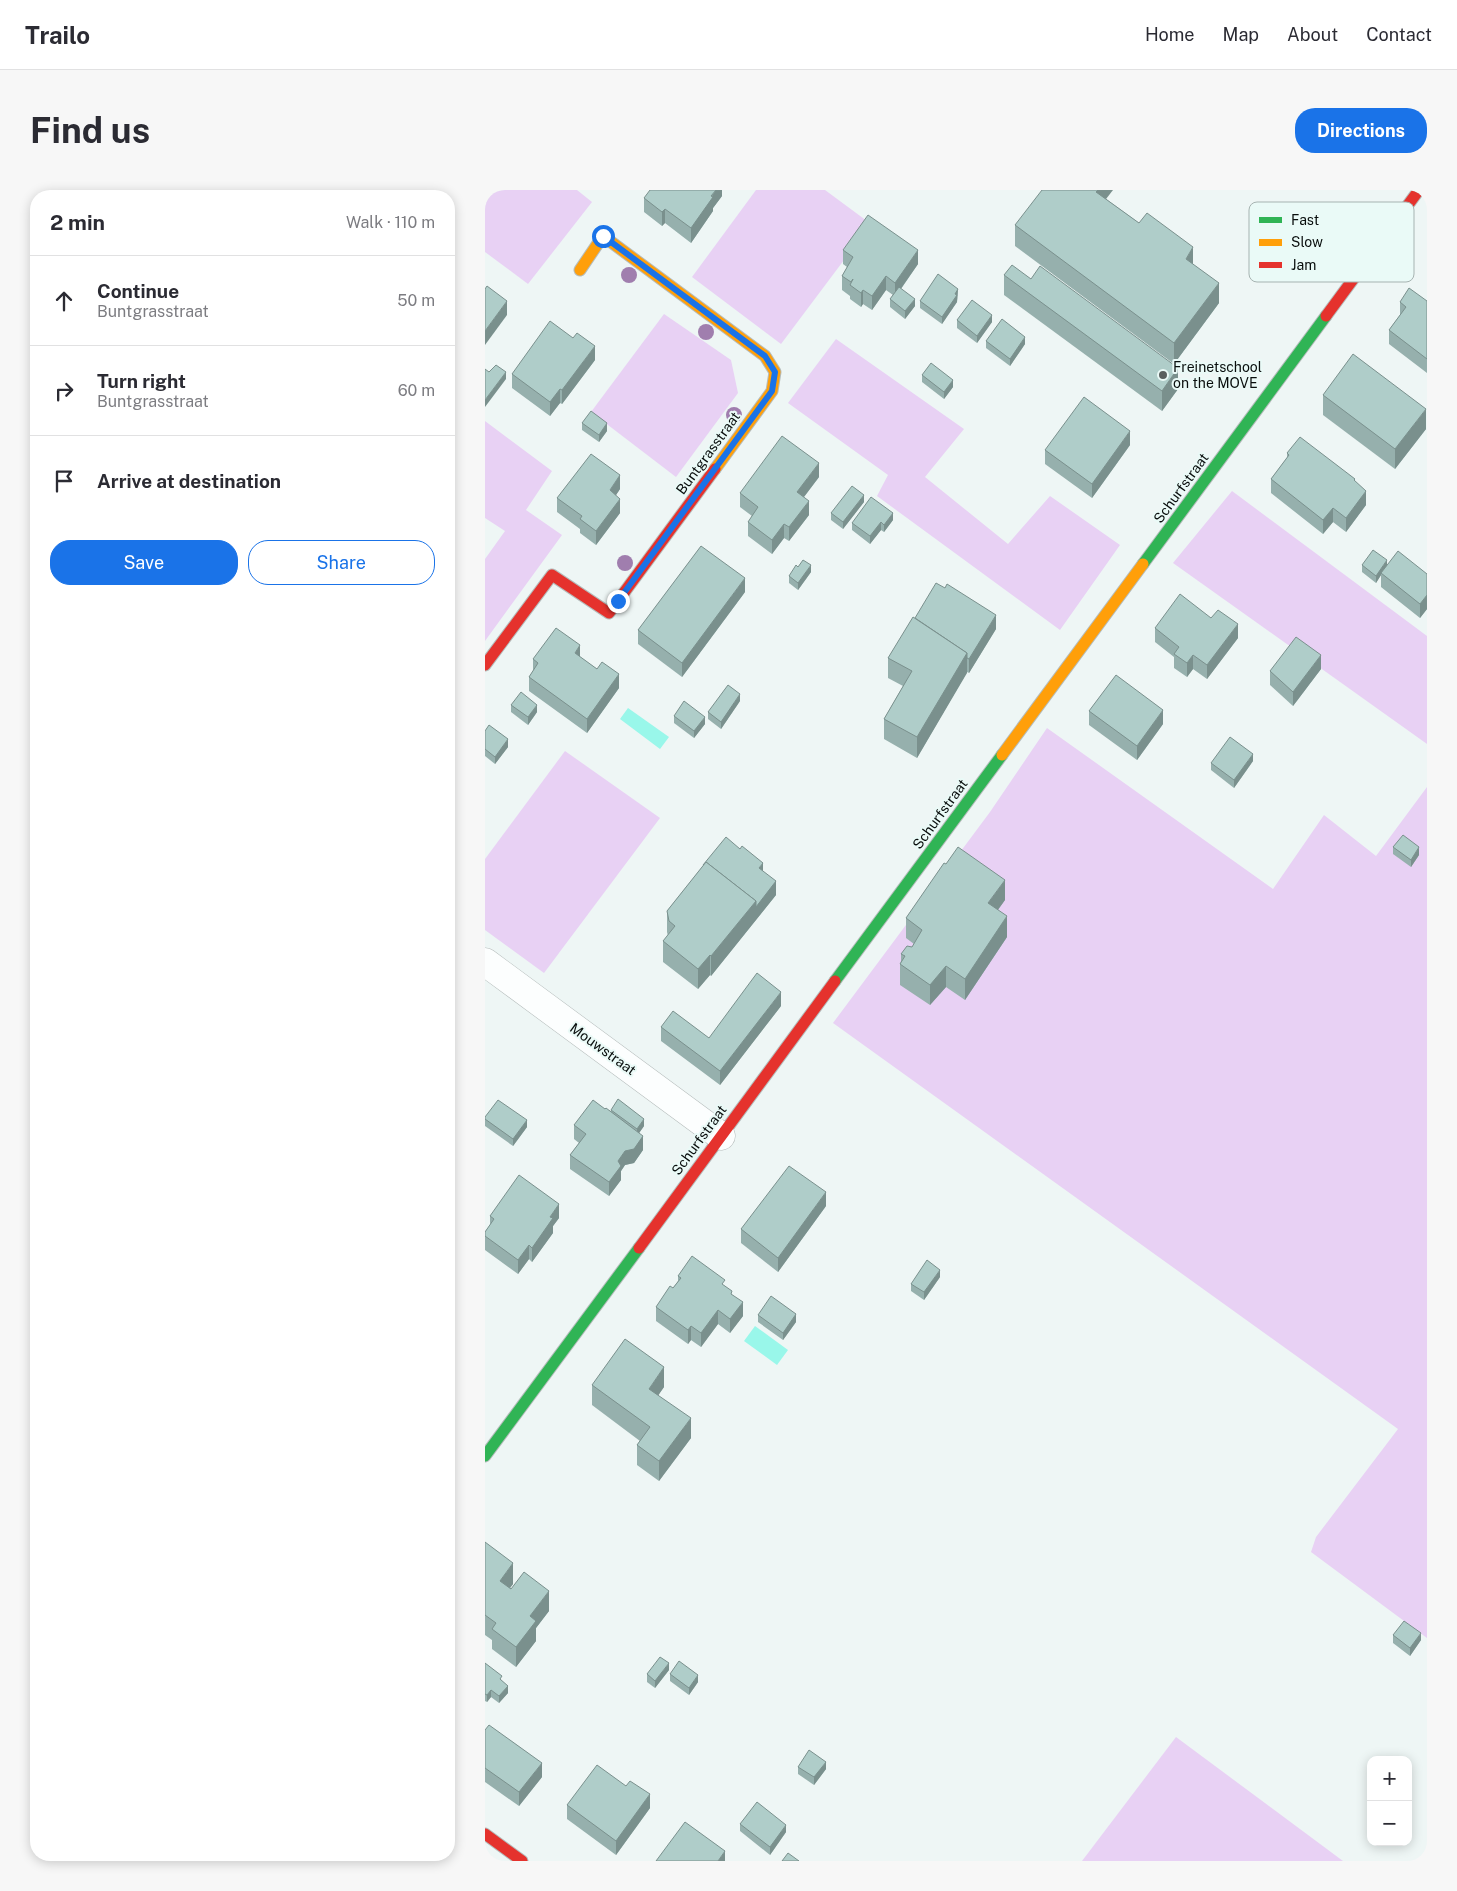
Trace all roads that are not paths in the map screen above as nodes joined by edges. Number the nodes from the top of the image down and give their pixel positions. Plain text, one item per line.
1 (1419, 190) edge
2 (1410, 202) edge
3 (580, 270) dead end
4 (1351, 282) edge
5 (485, 665) edge
6 (485, 962) edge
7 (721, 1136) junction
8 (485, 1456) edge
9 (485, 1834) edge
10 (522, 1861) edge

1 - 2 street, Schurfstraat
3 - 5 street, Buntgrasstraat
4 - 7 street, Schurfstraat
6 - 7 street, Mouwstraat
7 - 8 street, Schurfstraat
9 - 10 street

